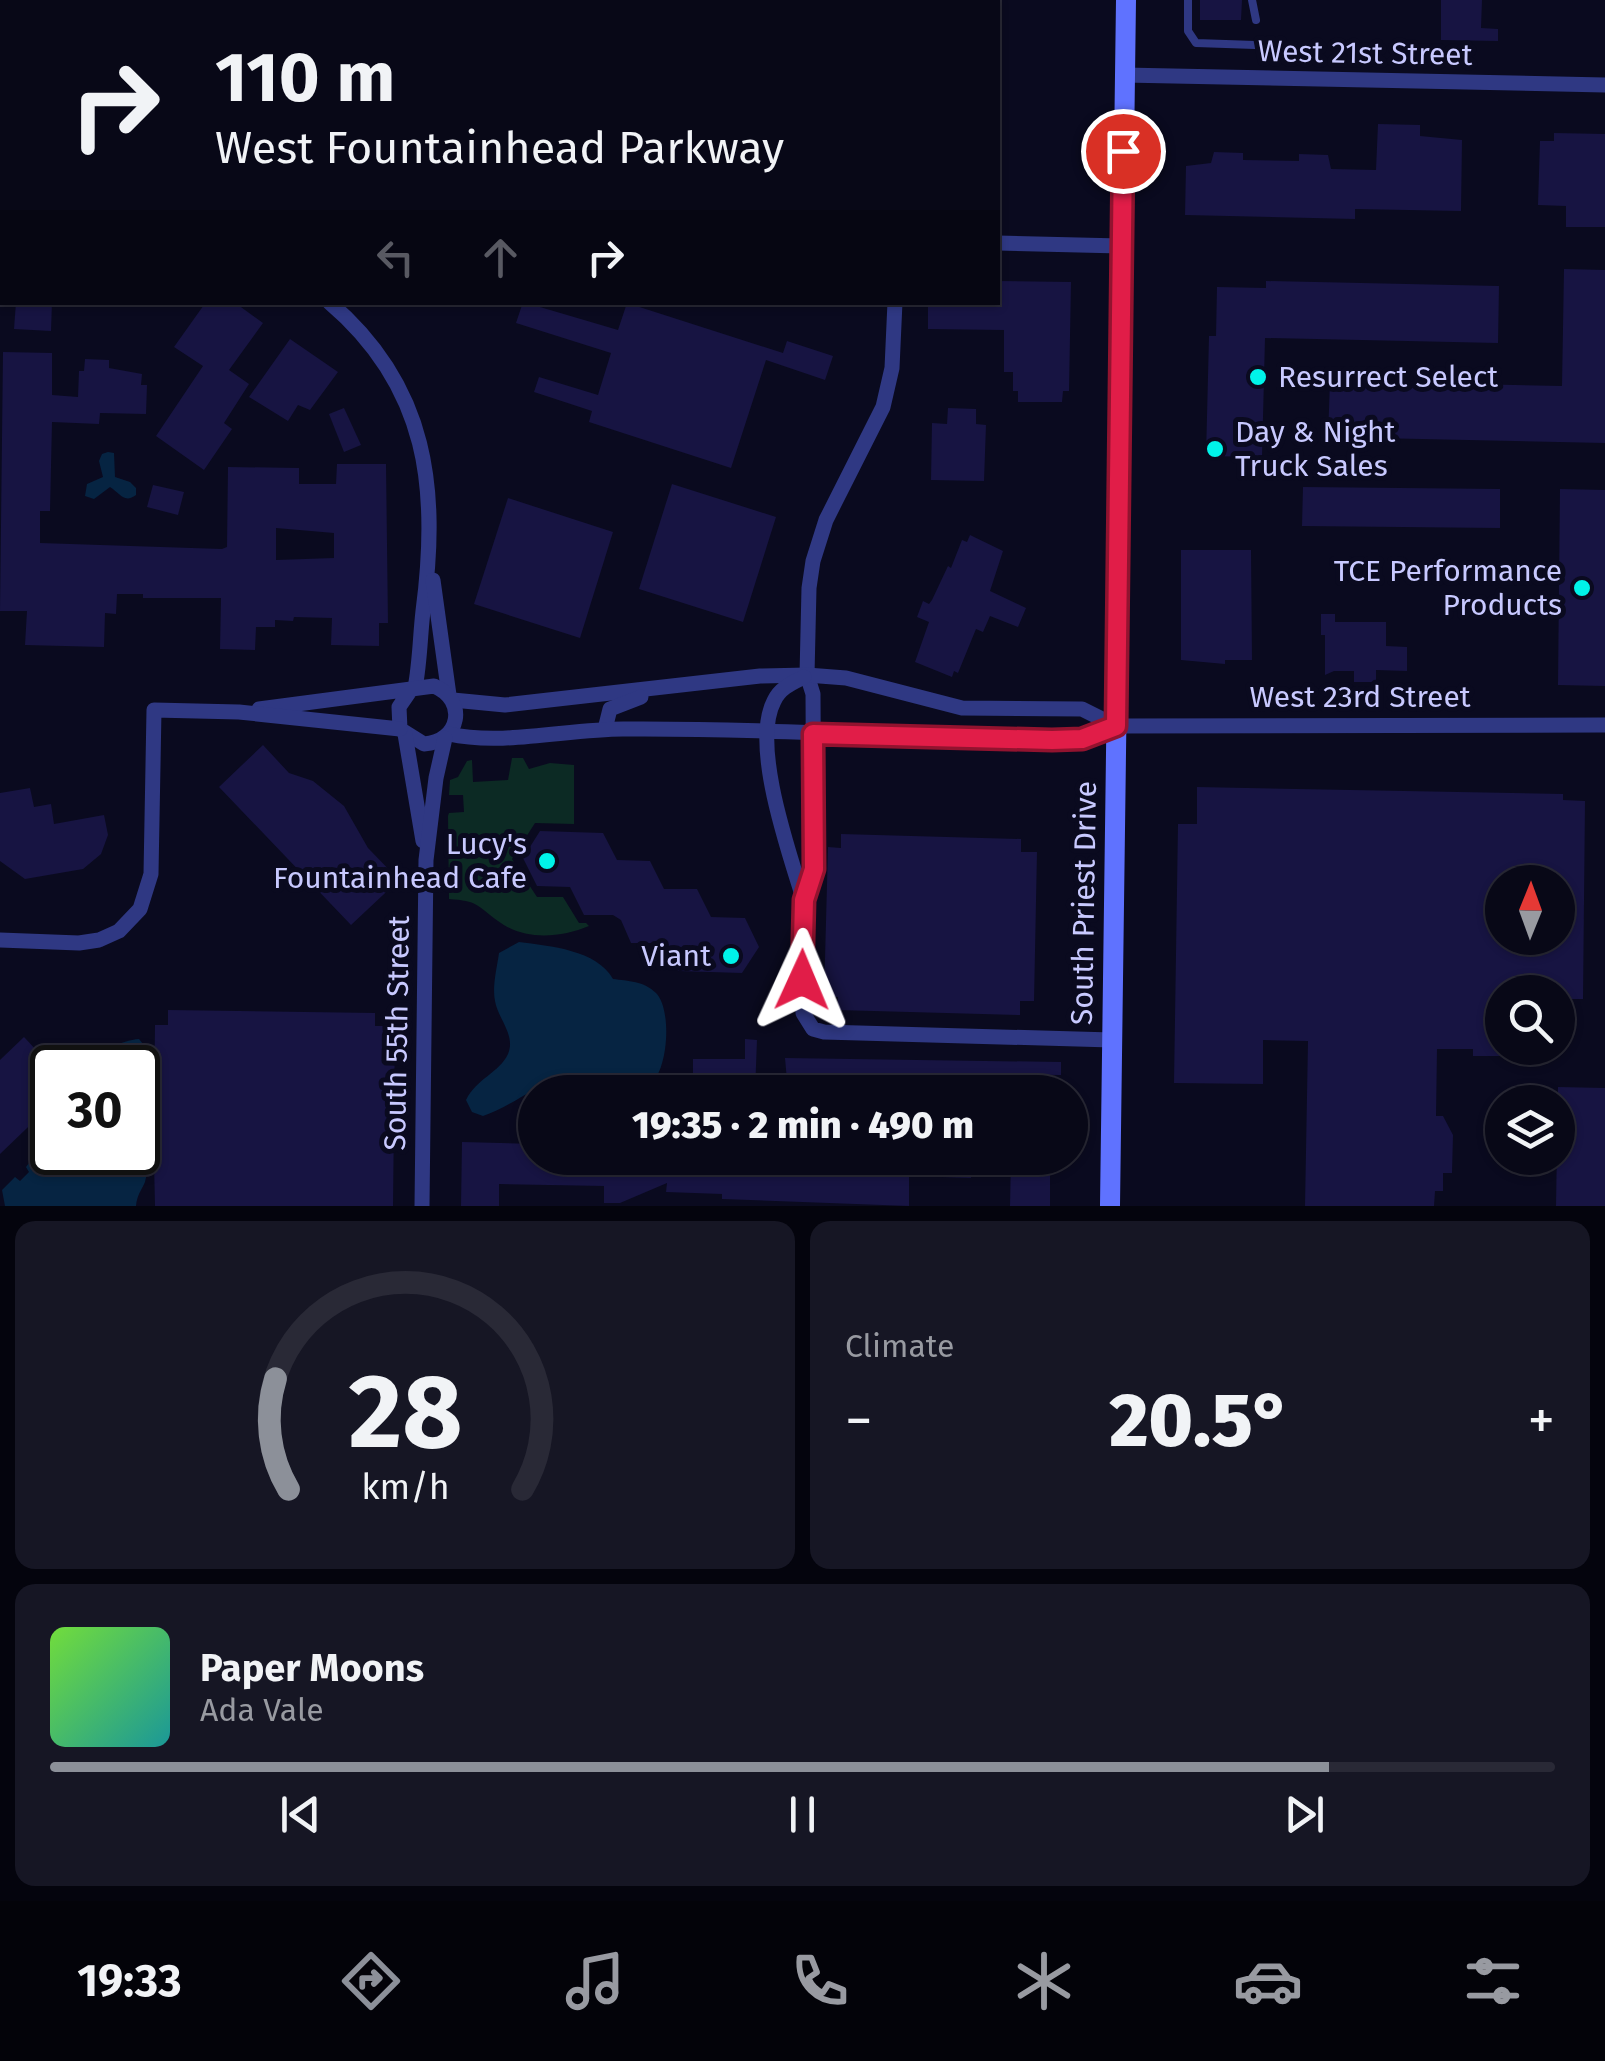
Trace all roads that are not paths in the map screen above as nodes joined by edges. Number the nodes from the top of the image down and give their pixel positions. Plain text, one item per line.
1 (1126, 0) edge
2 (1188, 0) edge
3 (1252, 0) edge
4 (1256, 20) dead end
5 (1255, 45) dead end
6 (1124, 75) junction
7 (1605, 85) edge
8 (1000, 243) edge
9 (1121, 246) junction
10 (332, 305) edge
11 (895, 305) edge
12 (430, 565) junction
13 (807, 675) junction
14 (668, 686) junction
15 (413, 690) junction
16 (451, 698) junction
17 (240, 712) junction
18 (1605, 724) edge
19 (1116, 726) junction
20 (605, 729) junction
21 (403, 731) junction
22 (767, 732) junction
23 (813, 734) junction
24 (447, 736) junction
25 (426, 860) junction
26 (804, 900) junction
27 (0, 940) edge
28 (1112, 1040) junction
29 (422, 1206) edge
30 (1110, 1206) edge

1 - 6 main road, South Priest Drive
2 - 5 lane
3 - 4 lane
6 - 7 street, West 21st Street
6 - 9 main road, South Priest Drive
8 - 9 street
9 - 19 main road, South Priest Drive
10 - 12 street
11 - 13 street
12 - 15 street
12 - 16 street
13 - 14 street
13 - 19 street
13 - 22 street
13 - 23 street
14 - 16 street
14 - 20 street
15 - 16 street
15 - 17 street
15 - 21 street
16 - 24 street
17 - 21 street
17 - 27 street
18 - 19 street, West 23rd Street
19 - 23 street
19 - 28 main road, South Priest Drive
20 - 22 street
20 - 24 street
21 - 24 street
21 - 25 street, South 55th Street
22 - 23 street
22 - 26 street
23 - 26 street
24 - 25 street, South 55th Street
25 - 29 street, South 55th Street
26 - 28 street
28 - 30 main road, South Priest Drive

